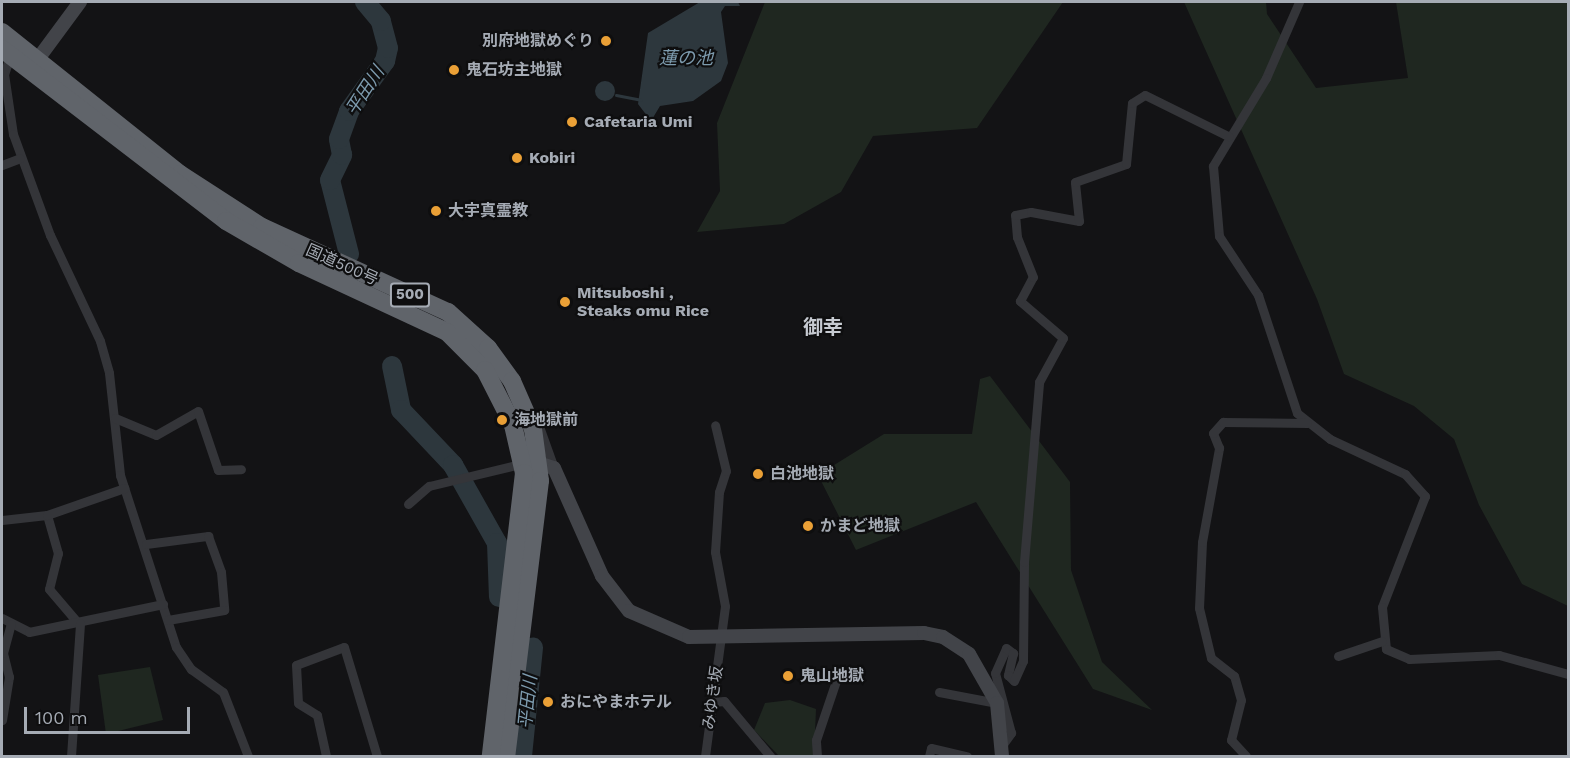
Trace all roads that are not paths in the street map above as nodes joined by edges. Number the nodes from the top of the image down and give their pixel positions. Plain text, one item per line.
1 (80, 2) edge
2 (1299, 2) edge
3 (2, 32) edge
4 (6, 53) edge
5 (33, 66) junction
6 (1227, 136) junction
7 (20, 158) junction
8 (2, 165) edge
9 (115, 418) junction
10 (1307, 423) junction
11 (715, 425) dead end
12 (539, 464) junction
13 (241, 469) dead end
14 (124, 488) junction
15 (408, 504) dead end
16 (47, 515) junction
17 (2, 520) edge
18 (146, 544) junction
19 (163, 604) junction
20 (2, 618) edge
21 (168, 620) junction
22 (79, 623) junction
23 (11, 624) junction
24 (721, 639) junction
25 (1382, 641) junction
26 (1338, 656) dead end
27 (1569, 674) edge
28 (837, 678) dead end
29 (939, 692) dead end
30 (713, 702) junction
31 (997, 703) junction
32 (2, 720) edge
33 (1002, 750) edge
34 (1243, 753) edge
35 (71, 756) edge
36 (248, 756) edge
37 (326, 756) edge
38 (377, 756) edge
39 (491, 756) edge
40 (506, 756) edge
41 (705, 756) edge
42 (770, 756) edge
43 (817, 756) edge
44 (929, 756) edge
45 (968, 756) edge
46 (1254, 756) edge

1 - 5 street
2 - 6 street
3 - 5 highway, 国道500号 / 500
4 - 5 highway, 国道500号 / 500
4 - 7 street
5 - 12 highway, 国道500号 / 500
5 - 12 highway, 国道500号 / 500
6 - 10 street
6 - 33 street
7 - 8 street
7 - 9 street
9 - 13 street
9 - 14 street
10 - 25 street
10 - 34 street
11 - 24 street, みゆき坂
12 - 15 street
12 - 24 street
12 - 39 highway, 国道500号 / 500
12 - 40 highway, 国道500号 / 500
14 - 16 street
14 - 18 street
16 - 17 street
16 - 22 street
18 - 19 street
18 - 21 street
19 - 21 street
19 - 22 street
20 - 23 street
21 - 36 street
22 - 23 street
22 - 35 street
23 - 32 street
24 - 30 street, みゆき坂
24 - 31 street
25 - 26 street
25 - 27 street
28 - 43 street
29 - 31 street
30 - 41 street, みゆき坂
30 - 42 street
31 - 33 street
34 - 46 street
37 - 38 street
44 - 45 street

